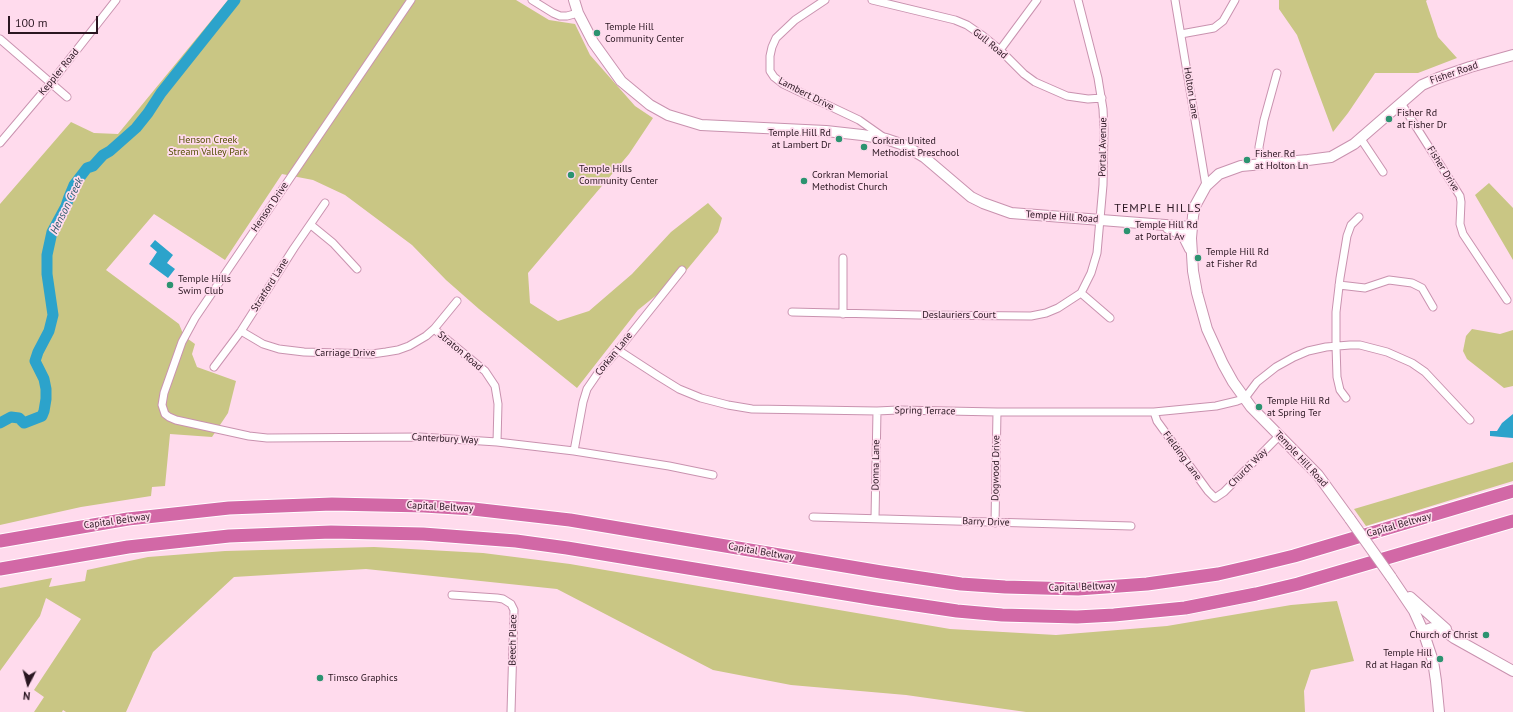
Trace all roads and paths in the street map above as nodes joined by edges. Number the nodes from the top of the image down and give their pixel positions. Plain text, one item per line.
1 (116, 0) edge
2 (411, 0) edge
3 (532, 0) edge
4 (574, 0) edge
5 (825, 0) edge
6 (872, 0) edge
7 (1037, 0) edge
8 (1078, 0) edge
9 (1175, 0) edge
10 (1235, 0) edge
11 (578, 13) junction
12 (1181, 34) junction
13 (0, 39) edge
14 (1000, 50) junction
15 (1513, 55) edge
16 (1277, 73) dead end
17 (50, 84) junction
18 (67, 97) dead end
19 (1102, 98) junction
20 (1401, 103) junction
21 (886, 139) junction
22 (1361, 139) junction
23 (0, 143) edge
24 (1260, 164) junction
25 (1383, 172) dead end
26 (1206, 186) junction
27 (325, 203) dead end
28 (1359, 217) dead end
29 (1100, 219) junction
30 (1152, 224) junction
31 (311, 225) junction
32 (1191, 227) junction
33 (1192, 253) junction
34 (843, 258) dead end
35 (357, 269) dead end
36 (682, 270) dead end
37 (1339, 285) junction
38 (1081, 292) junction
39 (1507, 300) dead end
40 (457, 301) dead end
41 (1433, 307) dead end
42 (792, 312) dead end
43 (843, 314) junction
44 (1110, 318) dead end
45 (434, 329) junction
46 (242, 331) junction
47 (1336, 346) junction
48 (618, 350) junction
49 (214, 367) dead end
50 (1245, 398) junction
51 (1346, 398) dead end
52 (877, 411) junction
53 (997, 412) junction
54 (1154, 412) junction
55 (176, 420) joint
56 (1470, 420) dead end
57 (1279, 436) junction
58 (497, 442) junction
59 (574, 451) junction
60 (713, 475) dead end
61 (1513, 491) edge
62 (1215, 498) joint
63 (813, 516) dead end
64 (875, 518) junction
65 (1513, 521) edge
66 (995, 523) junction
67 (1131, 526) dead end
68 (0, 541) edge
69 (0, 569) edge
70 (1394, 580) junction
71 (452, 595) dead end
72 (1424, 634) junction
73 (1454, 638) junction
74 (1513, 672) edge
75 (511, 712) edge
76 (1439, 712) edge

1 - 17 street, Keppler Road
2 - 55 street, Henson Drive
3 - 11 street
4 - 11 main road, Temple Hill Road
5 - 21 street, Lambert Drive
6 - 14 street, Gull Road
7 - 14 street
8 - 19 street, Portal Avenue
9 - 12 street, Holton Lane
10 - 12 street
11 - 21 main road, Temple Hill Road
12 - 26 street, Holton Lane
13 - 17 street
14 - 19 street, Gull Road
15 - 20 main road, Fisher Road
16 - 24 street
17 - 18 street
17 - 23 street, Keppler Road
19 - 29 street, Portal Avenue
20 - 22 main road, Fisher Road
20 - 39 street, Fisher Drive
21 - 29 main road, Temple Hill Road
22 - 24 main road, Fisher Road
22 - 25 street
24 - 26 main road, Fisher Road
26 - 32 main road, Fisher Road
27 - 31 street, Stratford Lane
28 - 37 street
29 - 30 main road, Temple Hill Road
29 - 38 street, Portal Avenue
30 - 32 main road, Temple Hill Road
30 - 33 main road
31 - 35 street
31 - 46 street, Stratford Lane
32 - 33 main road, Temple Hill Road
33 - 50 main road, Temple Hill Road
34 - 43 street
36 - 48 street, Corkan Lane
37 - 41 street
37 - 47 street
38 - 43 street, Deslauriers Court
38 - 44 street
40 - 45 street, Carriage Drive
42 - 43 street, Deslauriers Court
45 - 46 street, Carriage Drive
45 - 58 street, Straton Road
46 - 49 street, Stratford Lane
47 - 50 street
47 - 51 street
47 - 56 street
48 - 52 street, Spring Terrace
48 - 59 street, Corkan Lane
50 - 54 street, Spring Terrace
50 - 57 main road, Temple Hill Road
52 - 53 street, Spring Terrace
52 - 64 street, Donna Lane
53 - 54 street, Spring Terrace
53 - 66 street, Dogwood Drive
54 - 62 street, Fielding Lane
55 - 58 street, Canterbury Way
57 - 62 street, Church Way
57 - 70 main road, Temple Hill Road, bridge
58 - 59 street, Canterbury Way
59 - 60 street, Canterbury Way
61 - 68 highway, Capital Beltway
63 - 64 street, Barry Drive
64 - 66 street, Barry Drive
65 - 69 highway
66 - 67 street, Barry Drive
70 - 72 main road, Temple Hill Road
70 - 73 main road
71 - 75 street, Beech Place
72 - 73 main road
72 - 76 main road, Temple Hill Road
73 - 74 main road

